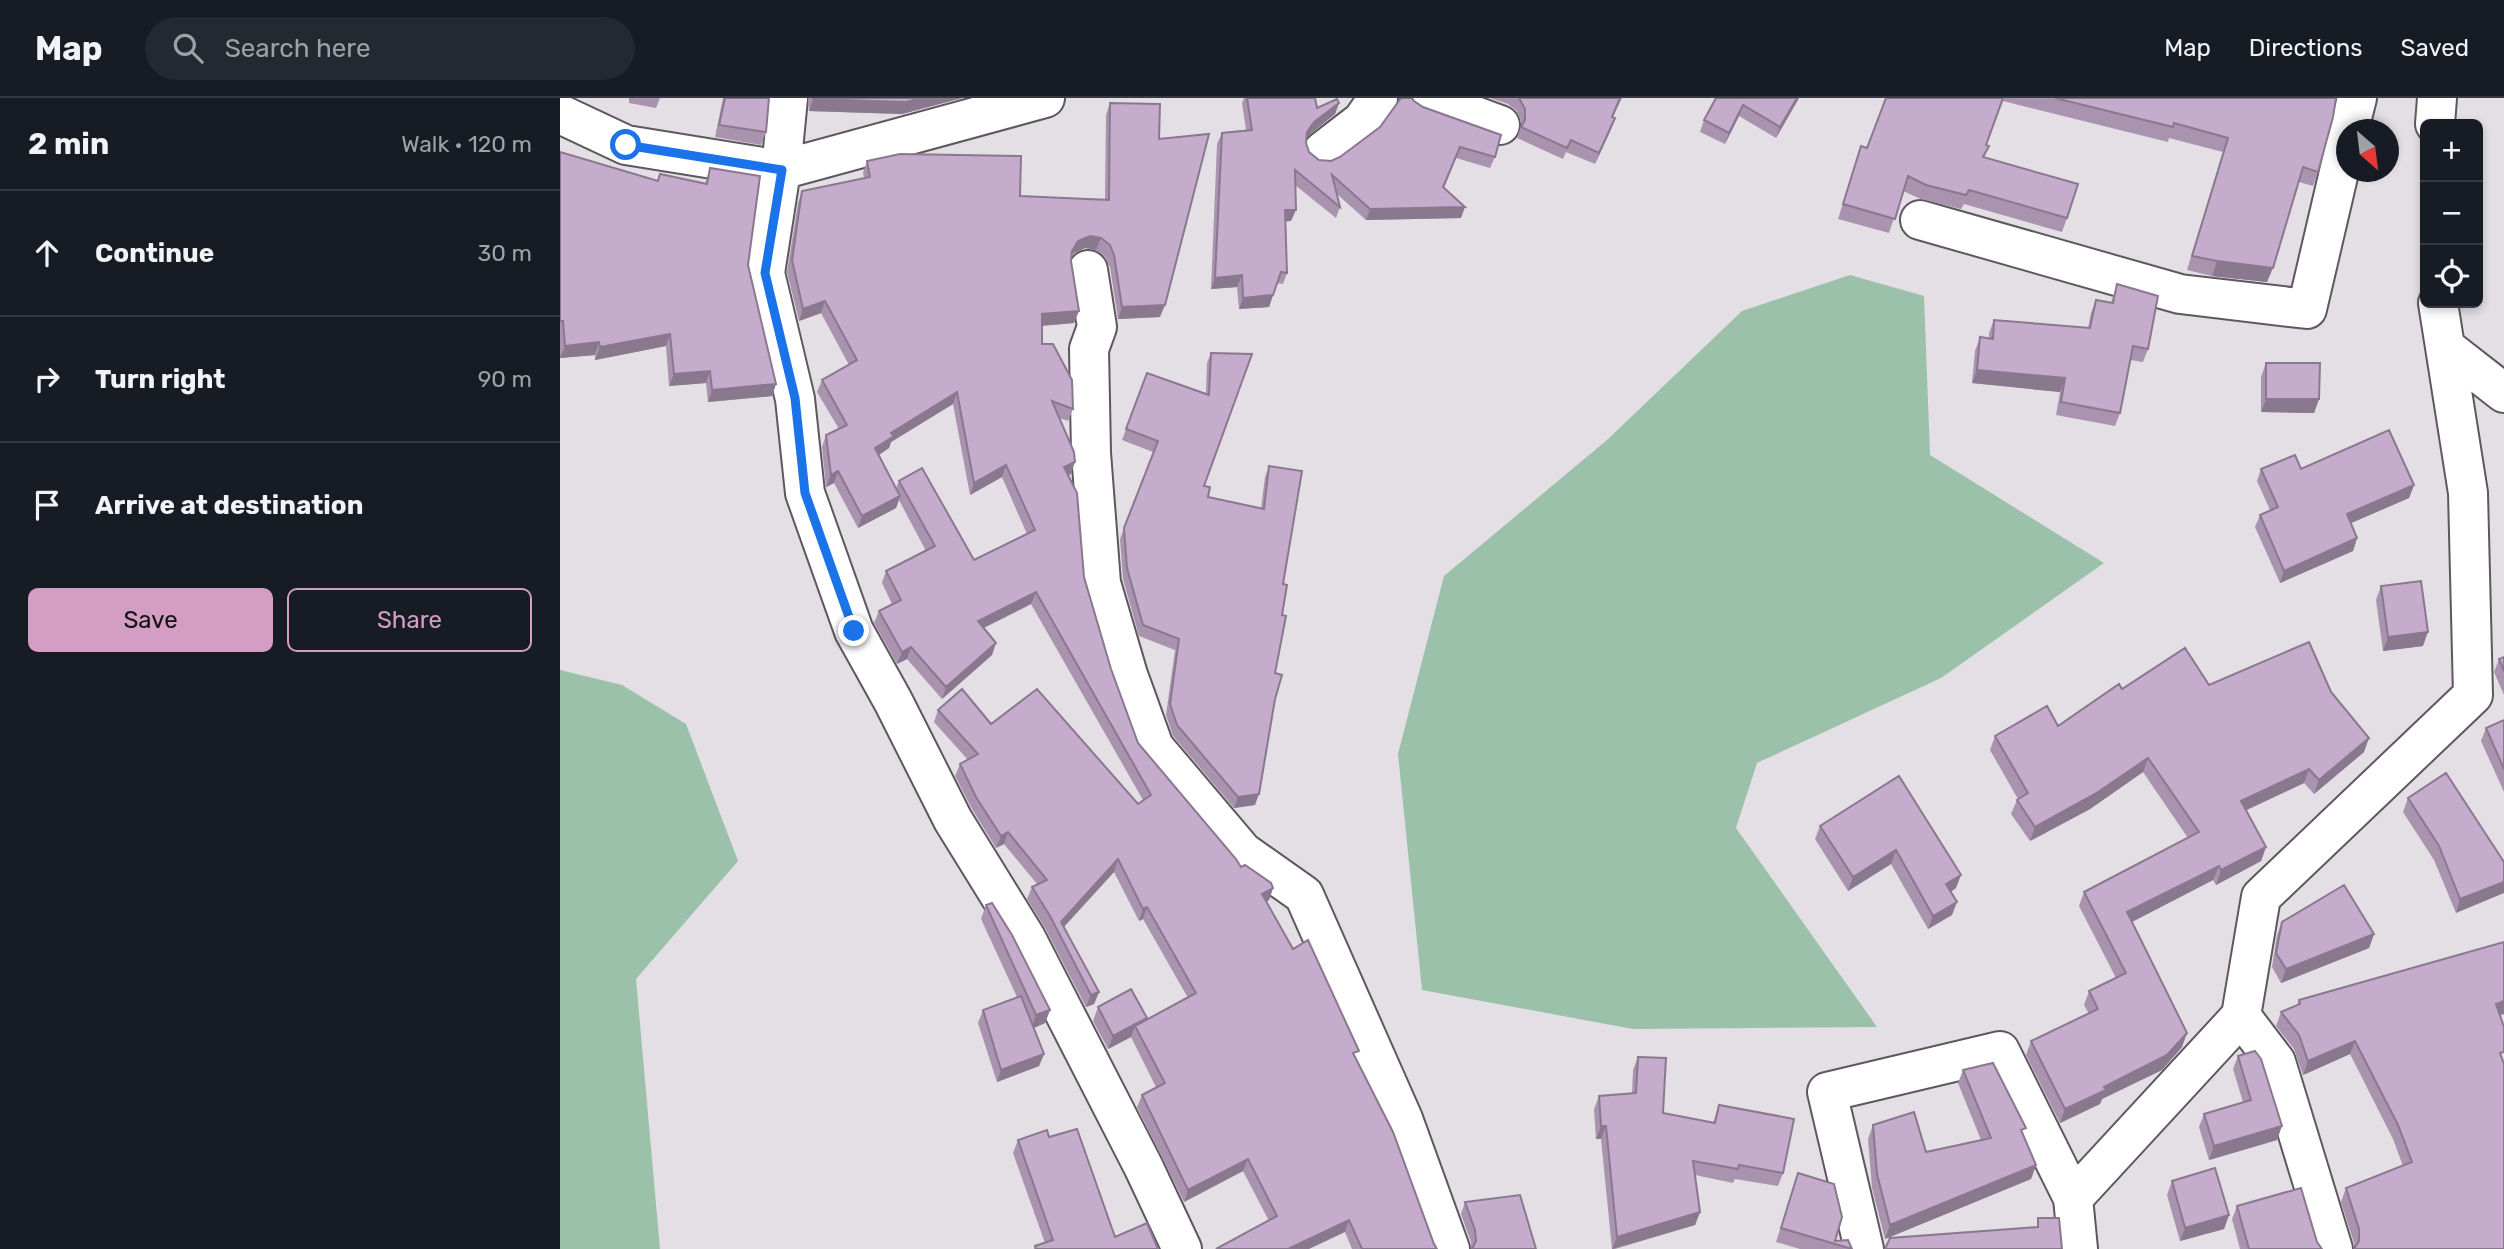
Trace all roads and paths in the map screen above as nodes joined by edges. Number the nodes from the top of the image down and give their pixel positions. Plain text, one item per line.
1 (788, 98) edge
2 (1045, 98) edge
3 (1378, 98) edge
4 (1426, 98) edge
5 (2437, 98) edge
6 (560, 114) edge
7 (2435, 119) edge
8 (1500, 125) dead end
9 (1323, 151) dead end
10 (782, 170) junction
11 (2337, 182) edge
12 (1920, 220) dead end
13 (1088, 271) dead end
14 (2439, 308) edge
15 (2445, 347) junction
16 (2504, 393) edge
17 (2241, 1016) junction
18 (2073, 1198) junction
19 (1182, 1249) edge
20 (1450, 1249) edge
21 (1864, 1249) edge
22 (2078, 1249) edge
23 (2333, 1249) edge

1 - 10 street
2 - 10 street
3 - 9 street
4 - 8 street
5 - 7 street
6 - 10 street
10 - 19 street
11 - 12 street
13 - 20 street
14 - 15 street
15 - 16 street
15 - 17 street
17 - 18 street
17 - 23 street
18 - 21 street
18 - 22 street

